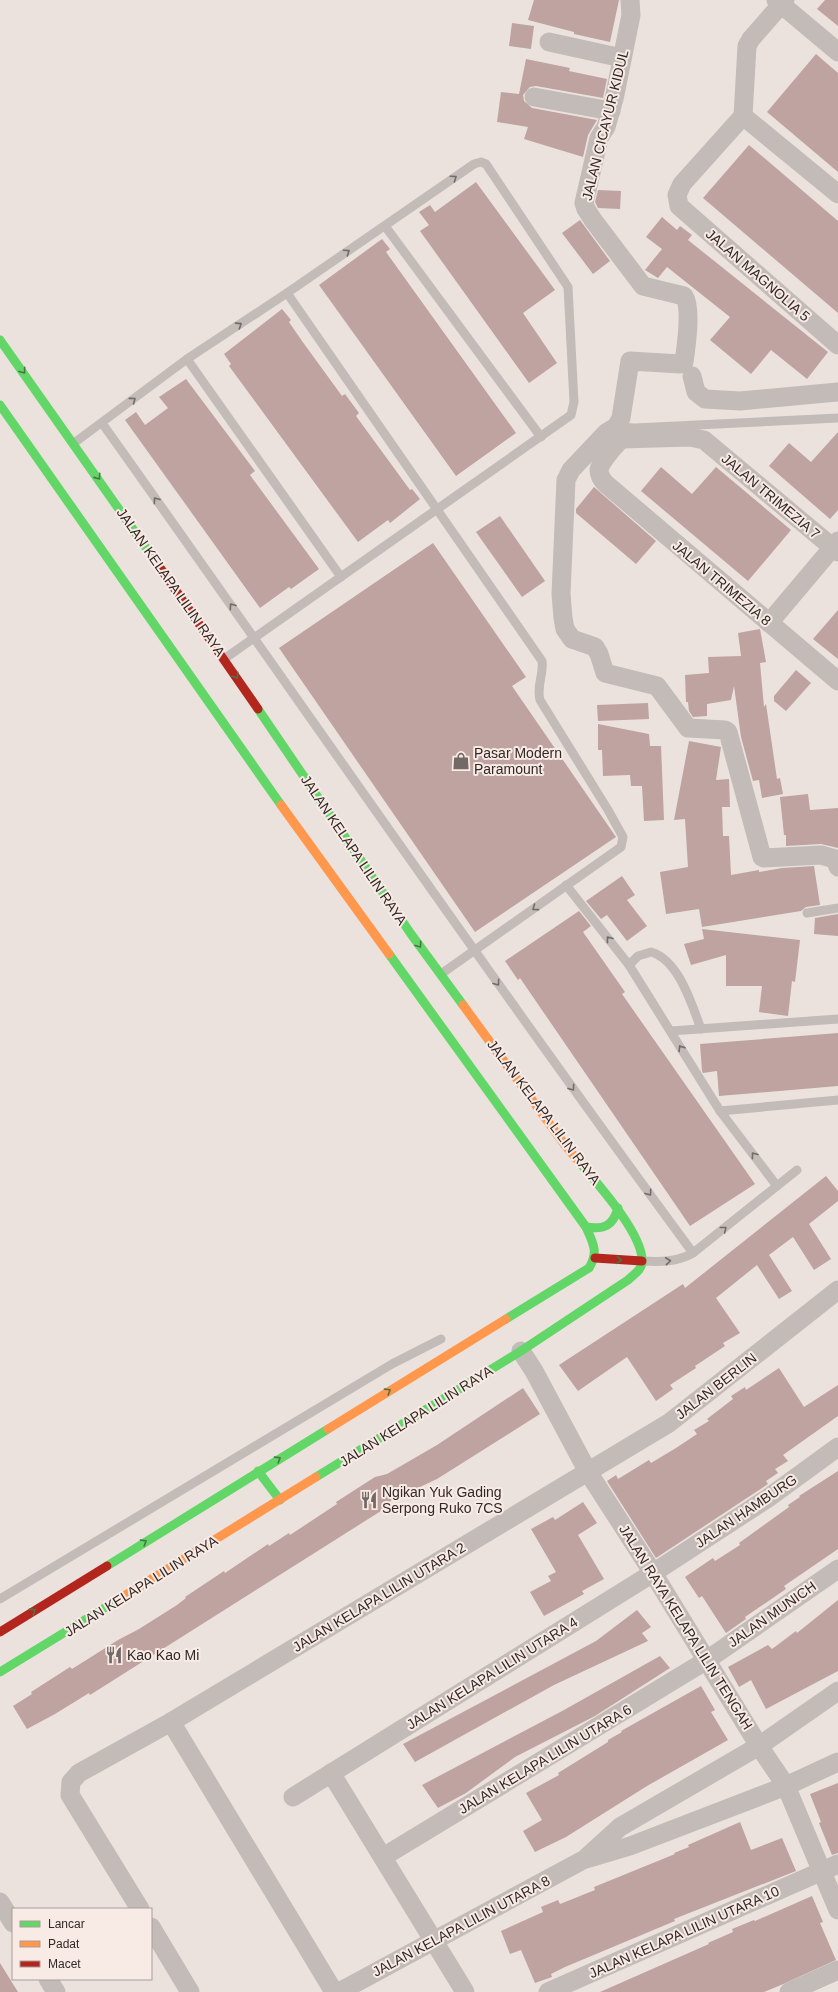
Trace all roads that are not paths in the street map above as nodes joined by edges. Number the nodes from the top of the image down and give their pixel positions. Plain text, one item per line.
1 (630, 0) edge
2 (781, 1) edge
3 (549, 42) dead end
4 (838, 52) edge
5 (622, 58) junction
6 (534, 97) dead end
7 (611, 111) junction
8 (743, 116) junction
9 (838, 194) edge
10 (385, 226) junction
11 (288, 293) junction
12 (0, 340) edge
13 (838, 345) edge
14 (187, 359) junction
15 (692, 376) dead end
16 (838, 392) edge
17 (0, 405) edge
18 (838, 418) edge
19 (102, 423) junction
20 (616, 426) junction
21 (541, 437) junction
22 (704, 440) joint
23 (74, 443) junction
24 (438, 509) junction
25 (836, 547) edge
26 (341, 577) junction
27 (769, 623) junction
28 (255, 638) junction
29 (224, 658) junction
30 (838, 681) edge
31 (838, 867) edge
32 (566, 885) junction
33 (838, 908) edge
34 (807, 913) dead end
35 (474, 951) junction
36 (629, 965) junction
37 (441, 974) junction
38 (838, 1019) edge
39 (701, 1029) junction
40 (670, 1031) junction
41 (838, 1100) edge
42 (720, 1110) junction
43 (797, 1170) dead end
44 (777, 1186) junction
45 (618, 1208) junction
46 (586, 1227) junction
47 (693, 1253) junction
48 (595, 1258) junction
49 (642, 1261) junction
50 (838, 1290) edge
51 (441, 1340) dead end
52 (521, 1351) junction
53 (392, 1364) junction
54 (402, 1382) junction
55 (838, 1447) edge
56 (258, 1471) junction
57 (588, 1472) junction
58 (280, 1500) junction
59 (838, 1569) edge
60 (653, 1573) junction
61 (0, 1599) edge
62 (0, 1632) edge
63 (707, 1660) junction
64 (0, 1672) edge
65 (838, 1691) edge
66 (171, 1722) junction
67 (759, 1746) junction
68 (838, 1762) edge
69 (331, 1773) junction
70 (786, 1786) junction
71 (293, 1797) dead end
72 (383, 1858) junction
73 (583, 1860) junction
74 (838, 1864) edge
75 (820, 1872) junction
76 (0, 1902) edge
77 (139, 1908) edge
78 (838, 1910) edge
79 (12, 1921) edge
80 (152, 1929) edge
81 (432, 1941) junction
82 (838, 1970) edge
83 (49, 1980) edge
84 (56, 1992) edge
85 (190, 1992) edge
86 (334, 1992) edge
87 (339, 1992) edge
88 (465, 1992) edge
89 (548, 1992) edge
90 (789, 1992) edge

1 - 5 street, JALAN CICAYUR KIDUL
2 - 4 street
2 - 8 street
3 - 5 street
5 - 7 street, JALAN CICAYUR KIDUL
6 - 7 street
7 - 20 street, JALAN CICAYUR KIDUL
8 - 9 street
8 - 13 street, JALAN MAGNOLIA 5
11 -> 10 lane
10 - 21 lane
10 -> 21 lane
14 -> 11 lane
11 - 24 lane
12 -> 23 street, JALAN KELAPA LILIN RAYA
19 -> 14 lane
14 - 26 lane
15 - 16 street
17 - 46 street
18 - 20 lane
19 - 23 lane
28 -> 19 lane
20 - 31 street, JALAN CICAYUR KIDUL
21 - 24 lane
22 - 25 street, JALAN TRIMEZIA 7
22 - 27 street, JALAN TRIMEZIA 8
23 -> 29 street, JALAN KELAPA LILIN RAYA
24 - 26 lane
24 - 32 lane
25 - 27 street
26 - 28 lane
27 - 30 street, JALAN TRIMEZIA 8
28 - 29 lane
28 - 35 lane
29 -> 37 street, JALAN KELAPA LILIN RAYA
32 -> 35 lane
36 -> 32 lane
33 - 34 lane
35 - 37 lane
35 -> 47 lane
36 - 39 lane
36 - 40 lane
37 - 45 street, JALAN KELAPA LILIN RAYA
38 - 39 lane
39 - 40 lane
42 -> 40 lane
41 - 42 lane
44 -> 42 lane
43 - 44 lane
47 -> 44 lane
45 - 46 street
45 - 49 street, JALAN KELAPA LILIN RAYA
46 - 48 street
49 -> 47 lane
48 -> 49 street
48 - 54 street
49 - 52 street, JALAN KELAPA LILIN RAYA
50 - 57 street, JALAN BERLIN
51 - 53 lane
52 - 57 street, JALAN RAYA KELAPA LILIN TENGAH
52 - 58 street, JALAN KELAPA LILIN RAYA
53 - 54 lane
53 - 61 lane
56 -> 54 street
55 - 60 street, JALAN HAMBURG
56 - 58 street
62 -> 56 street
57 - 60 street, JALAN RAYA KELAPA LILIN TENGAH
57 - 66 street, JALAN KELAPA LILIN UTARA 2
58 - 64 street, JALAN KELAPA LILIN RAYA
59 - 63 street, JALAN MUNICH
60 - 63 street, JALAN RAYA KELAPA LILIN TENGAH
60 - 69 street, JALAN KELAPA LILIN UTARA 4
63 - 67 street, JALAN RAYA KELAPA LILIN TENGAH
63 - 72 street, JALAN KELAPA LILIN UTARA 6
65 - 67 street, JALAN KELAPA LILIN UTARA 8
66 - 77 street, JALAN KELAPA LILIN UTARA 2
66 - 86 street
67 - 70 street, JALAN RAYA KELAPA LILIN TENGAH
67 - 73 street, JALAN KELAPA LILIN UTARA 8
68 - 70 street, JALAN KELAPA LILIN UTARA 8
69 - 71 street, JALAN KELAPA LILIN UTARA 4
69 - 72 street
70 - 73 street, JALAN KELAPA LILIN UTARA 8
70 - 75 street, JALAN RAYA KELAPA LILIN TENGAH
72 - 81 street
73 - 81 street, JALAN KELAPA LILIN UTARA 8
74 - 75 street, JALAN KELAPA LILIN UTARA 10
75 - 78 street, JALAN RAYA KELAPA LILIN TENGAH
75 - 89 street, JALAN KELAPA LILIN UTARA 10
76 - 79 street
80 - 85 street
81 - 87 street, JALAN KELAPA LILIN UTARA 8
81 - 88 street
82 - 90 street
83 - 84 street

